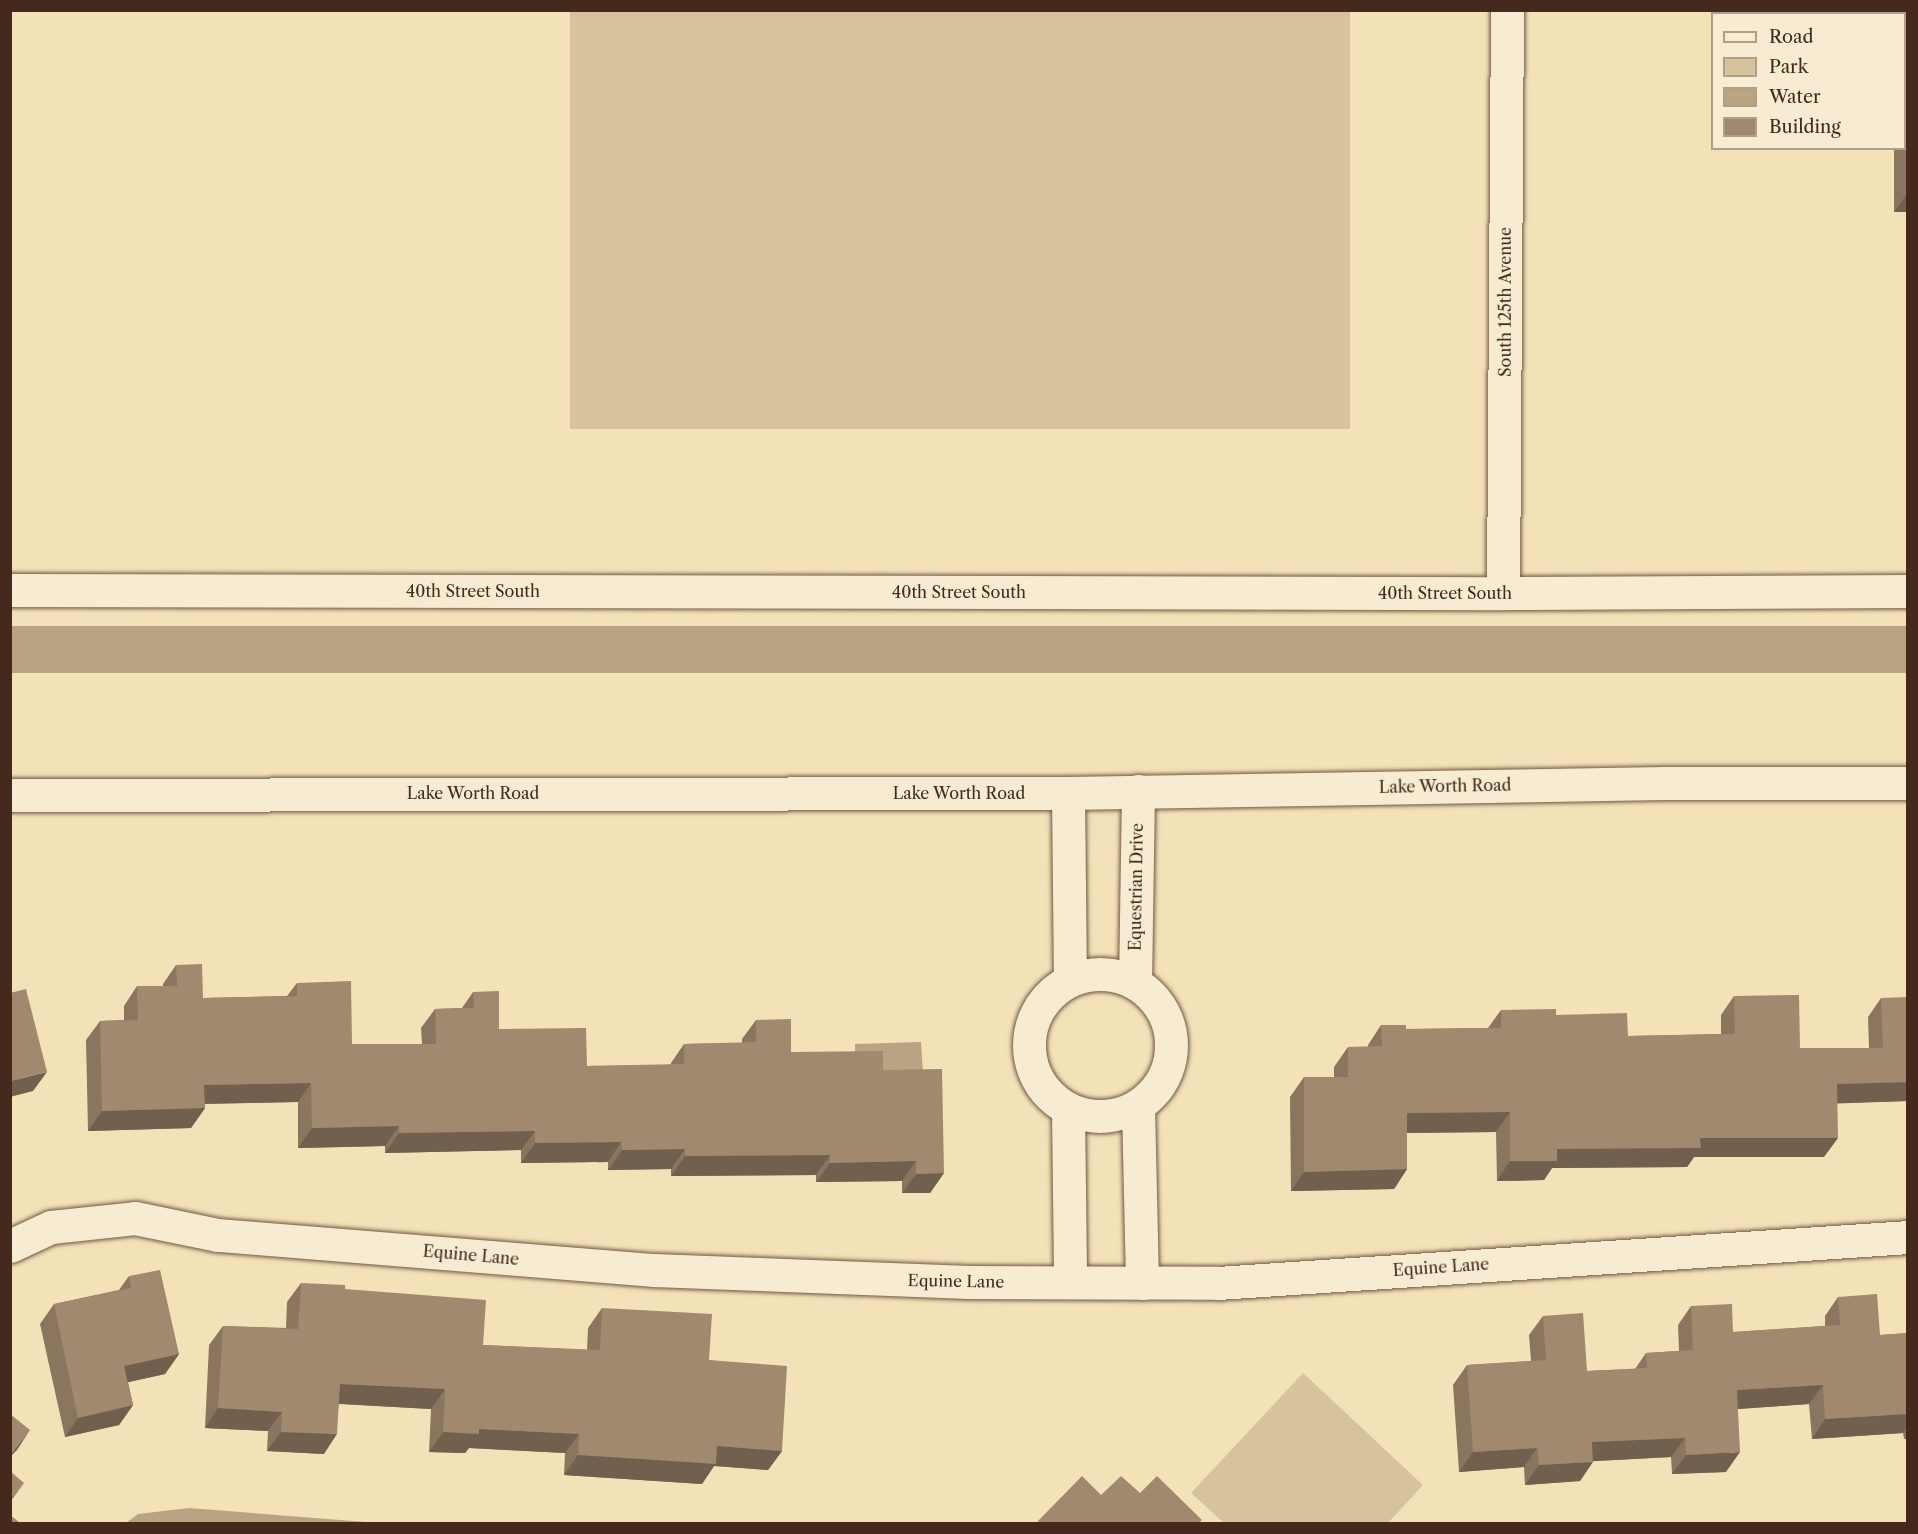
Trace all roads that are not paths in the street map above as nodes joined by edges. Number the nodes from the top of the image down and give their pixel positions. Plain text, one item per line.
1 (1507, 10) edge
2 (10, 590) edge
3 (1908, 591) edge
4 (1503, 593) junction
5 (1908, 783) edge
6 (1138, 791) junction
7 (1068, 793) junction
8 (10, 795) edge
9 (1070, 980) junction
10 (1135, 983) junction
11 (1138, 1106) junction
12 (1068, 1109) junction
13 (1908, 1237) edge
14 (10, 1246) edge
15 (1070, 1282) junction
16 (1142, 1283) junction

1 - 4 street, South 125th Avenue
2 - 4 street, 40th Street South
3 - 4 street, 40th Street South
5 - 6 street, Lake Worth Road
6 - 7 street, Lake Worth Road
6 - 10 street, Equestrian Drive
7 - 8 street, Lake Worth Road
7 - 9 street
9 - 10 street
9 - 12 street
10 - 11 street
11 - 12 street
11 - 16 street
12 - 15 street
13 - 16 street, Equine Lane
14 - 15 street, Equine Lane
15 - 16 street, Equine Lane

